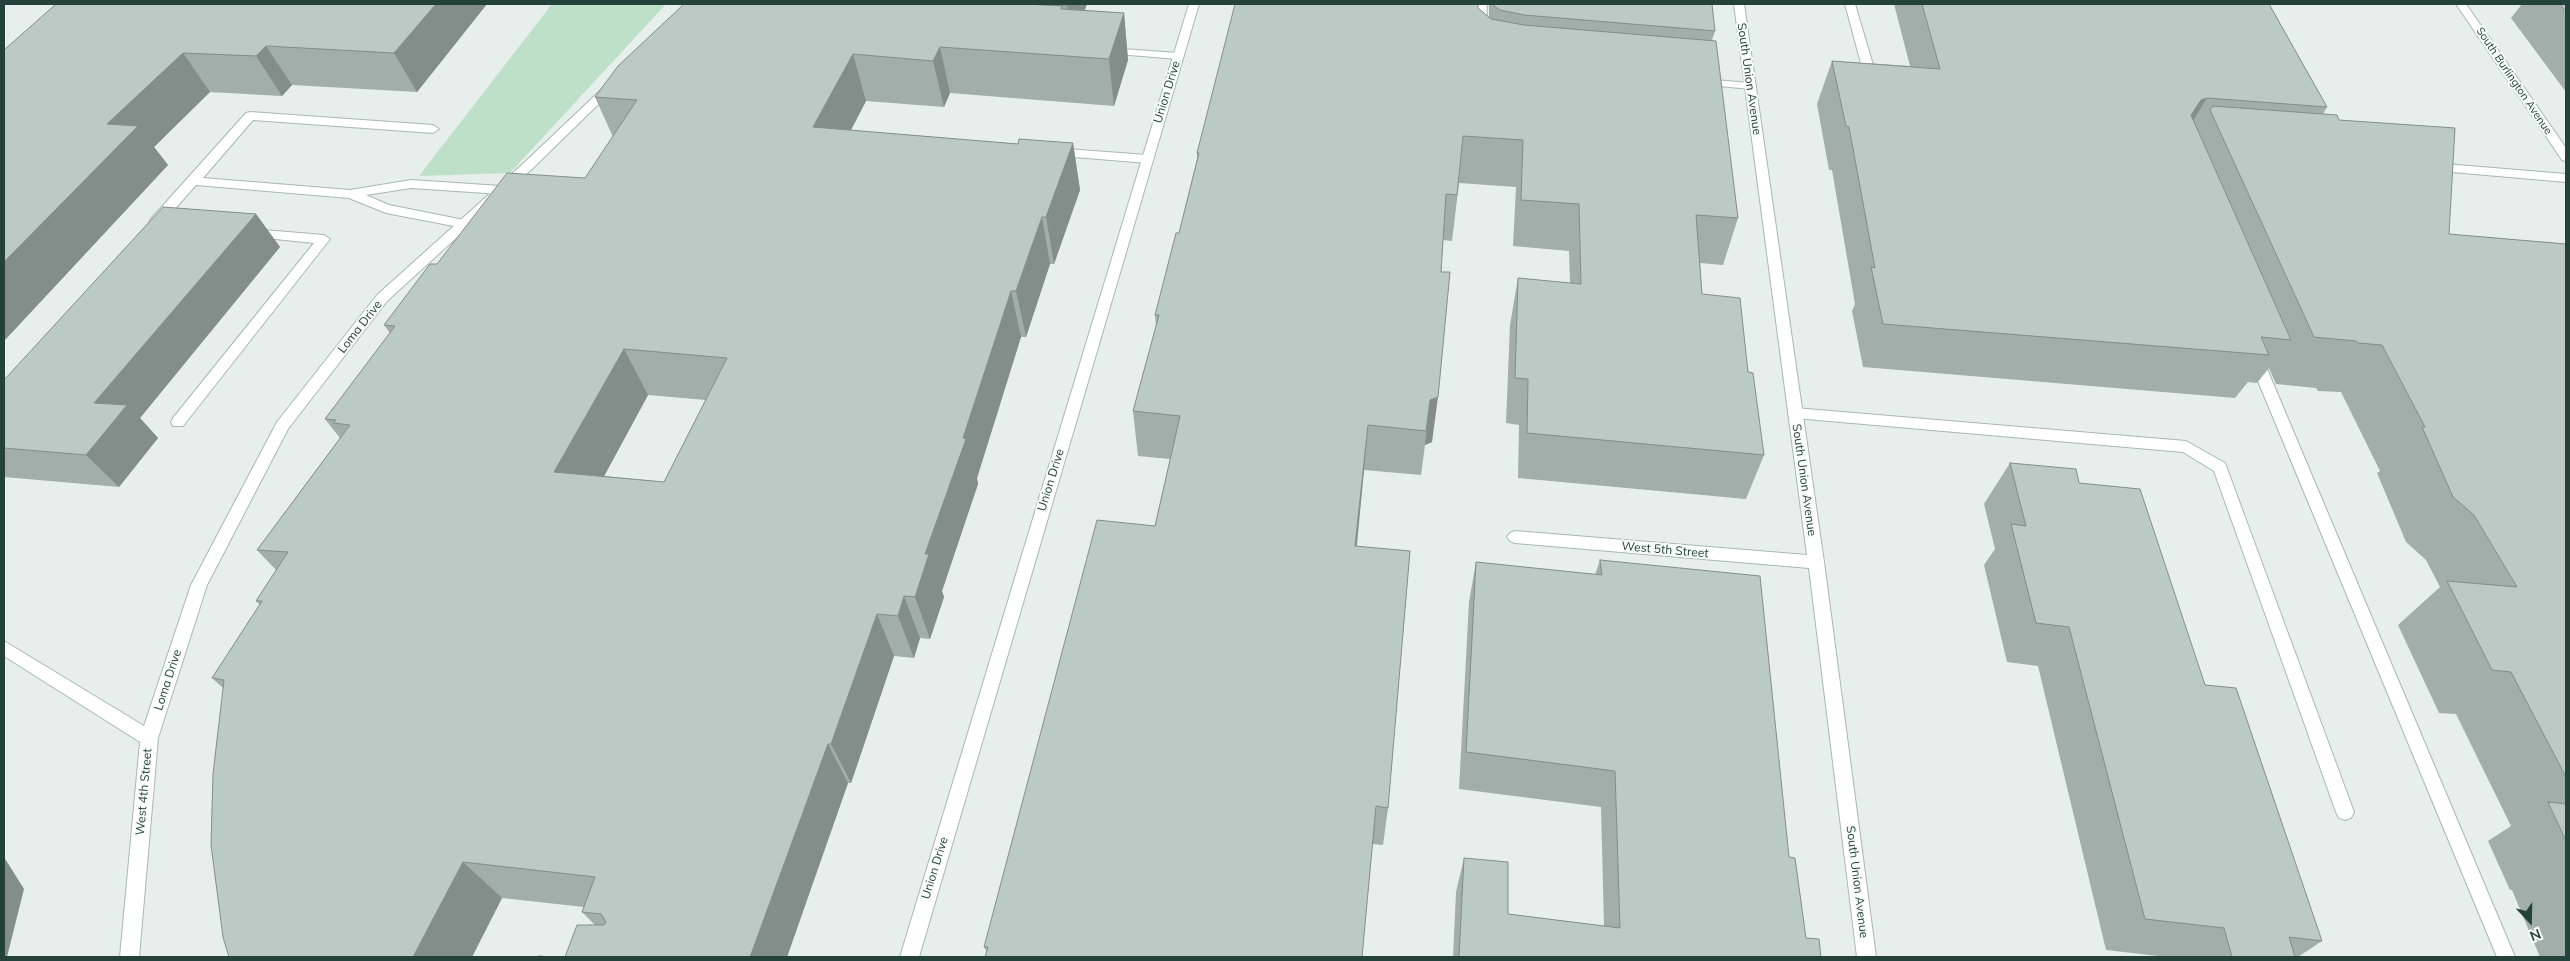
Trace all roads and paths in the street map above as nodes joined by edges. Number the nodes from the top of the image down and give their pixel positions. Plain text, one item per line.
1 (1194, 4) edge
2 (1482, 4) edge
3 (1739, 4) edge
4 (1850, 4) edge
5 (2461, 4) edge
6 (1479, 44) edge
7 (1092, 50) edge
8 (1178, 56) junction
9 (622, 75) edge
10 (1694, 81) edge
11 (1873, 85) edge
12 (1750, 86) junction
13 (433, 129) dead end
14 (1042, 151) edge
15 (2566, 157) edge
16 (1147, 159) junction
17 (2423, 167) edge
18 (2566, 178) edge
19 (192, 181) junction
20 (501, 190) junction
21 (350, 194) junction
22 (464, 224) junction
23 (172, 227) edge
24 (238, 232) edge
25 (2249, 342) edge
26 (1795, 413) junction
27 (178, 422) dead end
28 (1515, 537) dead end
29 (1816, 562) junction
30 (4, 648) edge
31 (149, 738) junction
32 (2346, 812) dead end
33 (129, 957) edge
34 (909, 957) edge
35 (1867, 957) edge
36 (2506, 957) edge

1 - 8 street, Union Drive
2 - 6 street
3 - 12 street, South Union Avenue
4 - 11 street
5 - 15 street, South Burlington Avenue
7 - 8 street
8 - 16 street, Union Drive
9 - 20 street, Loma Drive
10 - 12 street
12 - 26 street, South Union Avenue
13 - 19 street
14 - 16 street
16 - 34 street, Union Drive
17 - 18 street
19 - 21 street
19 - 23 street
20 - 21 street
20 - 22 street, Loma Drive
21 - 22 street
22 - 31 street, Loma Drive
24 - 27 street
25 - 36 street
26 - 29 street, South Union Avenue
26 - 32 street
28 - 29 street, West 5th Street
29 - 35 street, South Union Avenue
30 - 31 street, West 4th Street
31 - 33 street, West 4th Street

